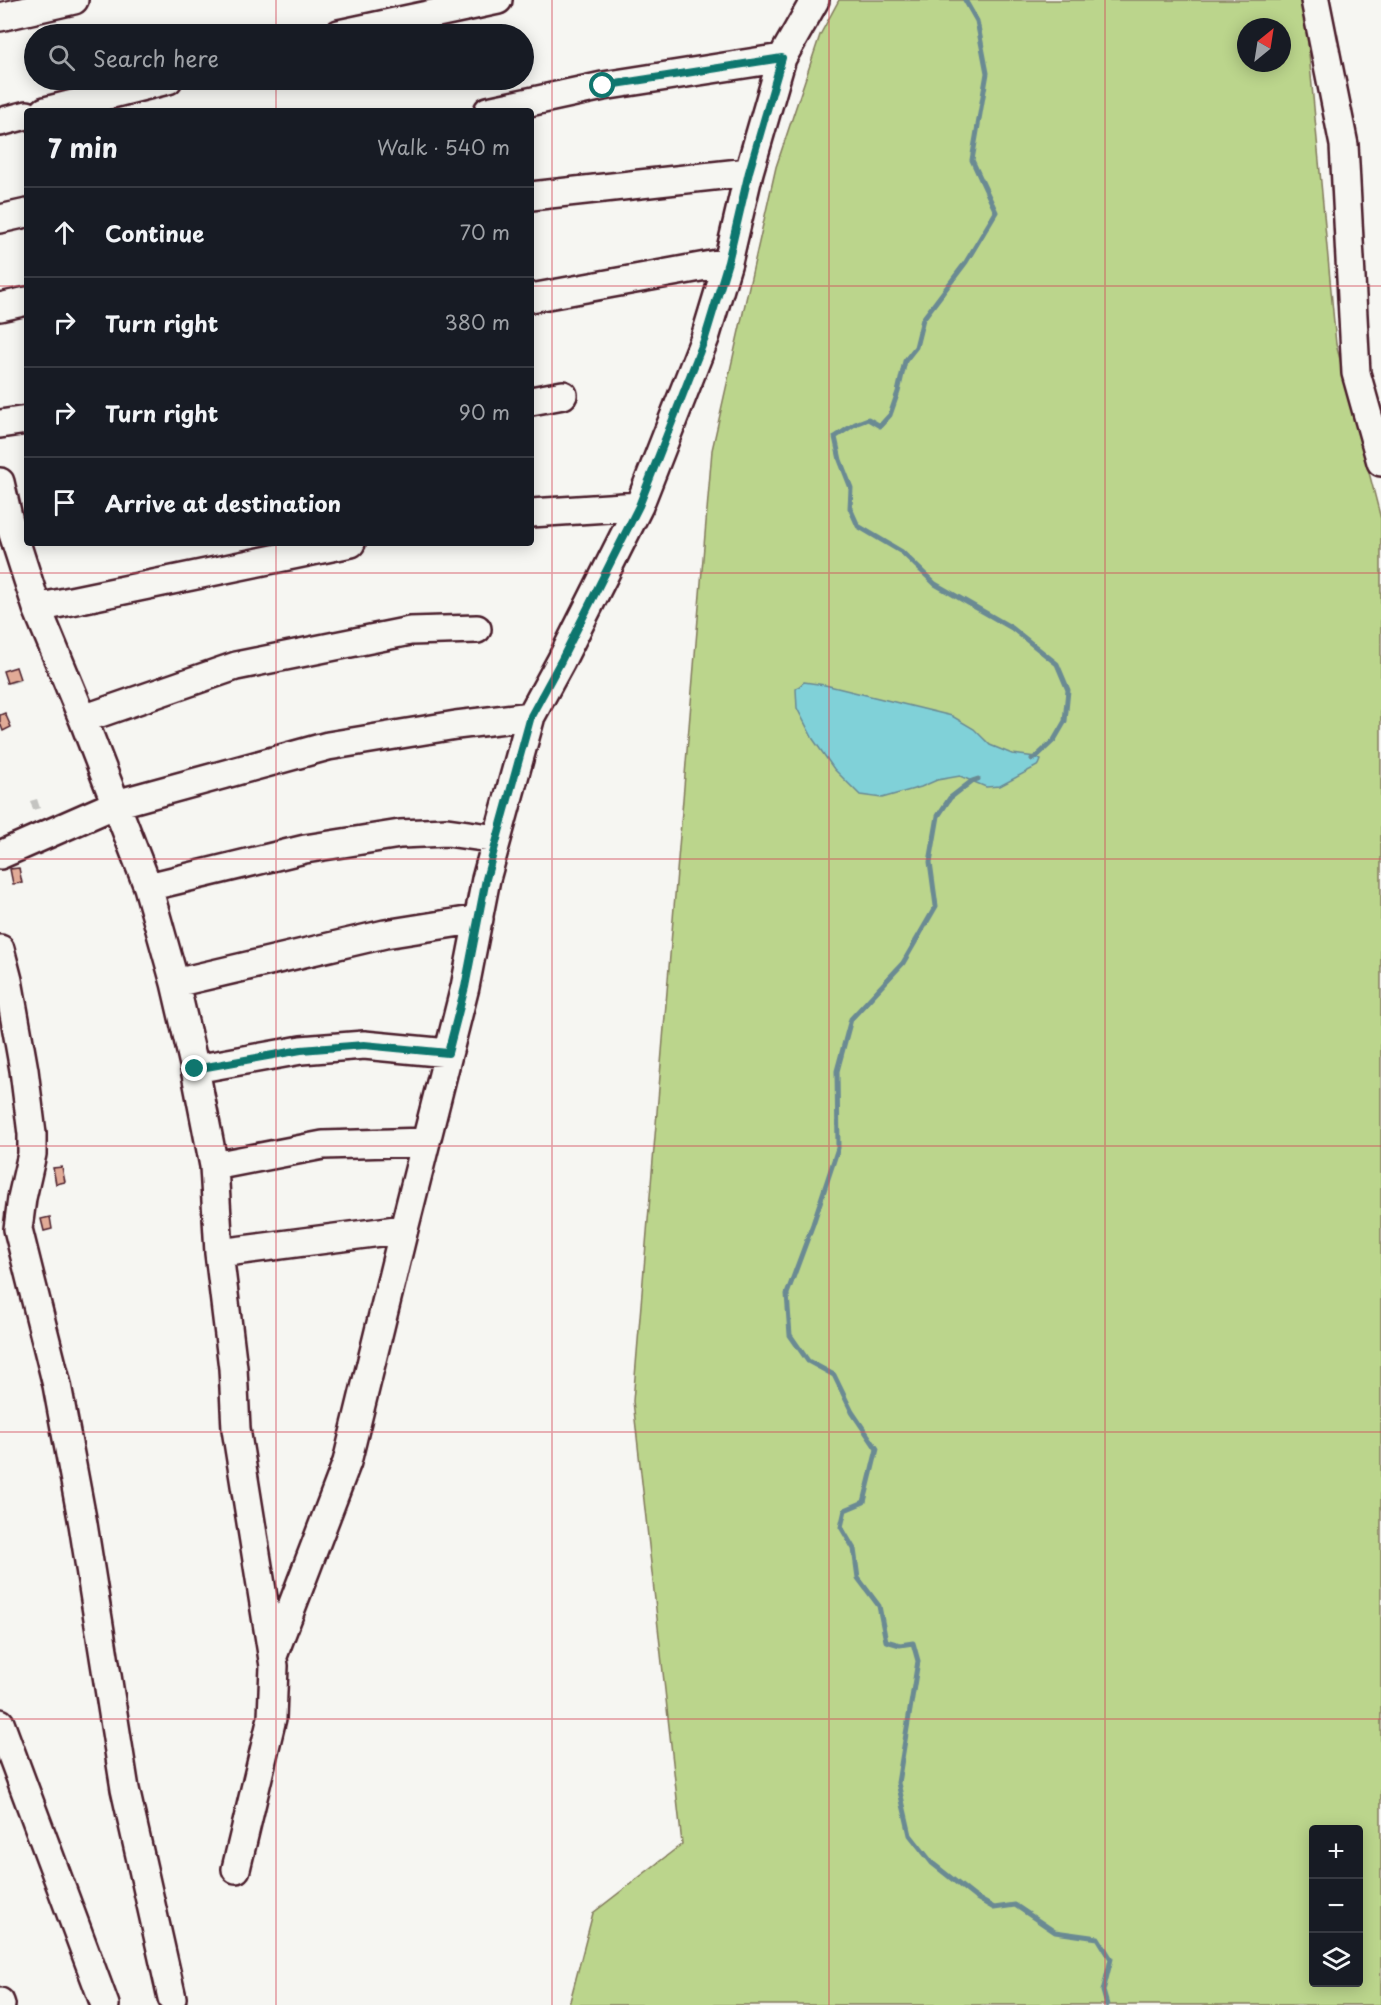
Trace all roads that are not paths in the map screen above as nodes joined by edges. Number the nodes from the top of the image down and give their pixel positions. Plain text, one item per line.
1 (74, 0) edge
2 (498, 0) edge
3 (815, 0) edge
4 (1315, 0) edge
5 (0, 17) edge
6 (386, 24) edge
7 (782, 58) junction
8 (128, 90) edge
9 (57, 108) edge
10 (502, 108) edge
11 (24, 117) edge
12 (0, 122) edge
13 (749, 172) junction
14 (534, 196) edge
15 (24, 214) edge
16 (0, 219) edge
17 (728, 262) junction
18 (534, 297) edge
19 (24, 302) edge
20 (0, 307) edge
21 (563, 395) dead end
22 (534, 400) edge
23 (24, 420) edge
24 (0, 424) edge
25 (1381, 462) edge
26 (0, 482) edge
27 (639, 506) junction
28 (534, 513) edge
29 (18, 519) edge
30 (337, 546) edge
31 (37, 608) junction
32 (477, 629) dead end
33 (531, 716) junction
34 (83, 719) junction
35 (116, 804) junction
36 (497, 839) junction
37 (0, 855) edge
38 (148, 887) junction
39 (478, 919) junction
40 (0, 950) edge
41 (175, 983) junction
42 (448, 1053) junction
43 (195, 1069) junction
44 (426, 1142) junction
45 (214, 1166) junction
46 (404, 1229) junction
47 (219, 1253) junction
48 (273, 1656) junction
49 (0, 1723) edge
50 (236, 1869) dead end
51 (172, 1998) dead end
52 (105, 2005) edge

1 - 5 street
2 - 6 street
3 - 7 street
4 - 25 street
7 - 10 street
7 - 13 street
8 - 9 street
11 - 12 street
13 - 14 street
13 - 17 street
15 - 16 street
17 - 18 street
17 - 27 street
19 - 20 street
21 - 22 street
23 - 24 street
26 - 29 street
27 - 28 street
27 - 33 street
29 - 31 street
30 - 31 street
31 - 34 street
32 - 34 street
33 - 35 street
33 - 36 street
34 - 35 street
35 - 37 street
35 - 38 street
36 - 38 street
36 - 39 street
38 - 41 street
39 - 41 street
39 - 42 street
40 - 51 street
41 - 43 street
42 - 43 street
42 - 44 street
43 - 45 street
44 - 45 street
44 - 46 street
45 - 47 street
46 - 47 street
46 - 48 street
47 - 48 street
48 - 50 street
49 - 52 street

